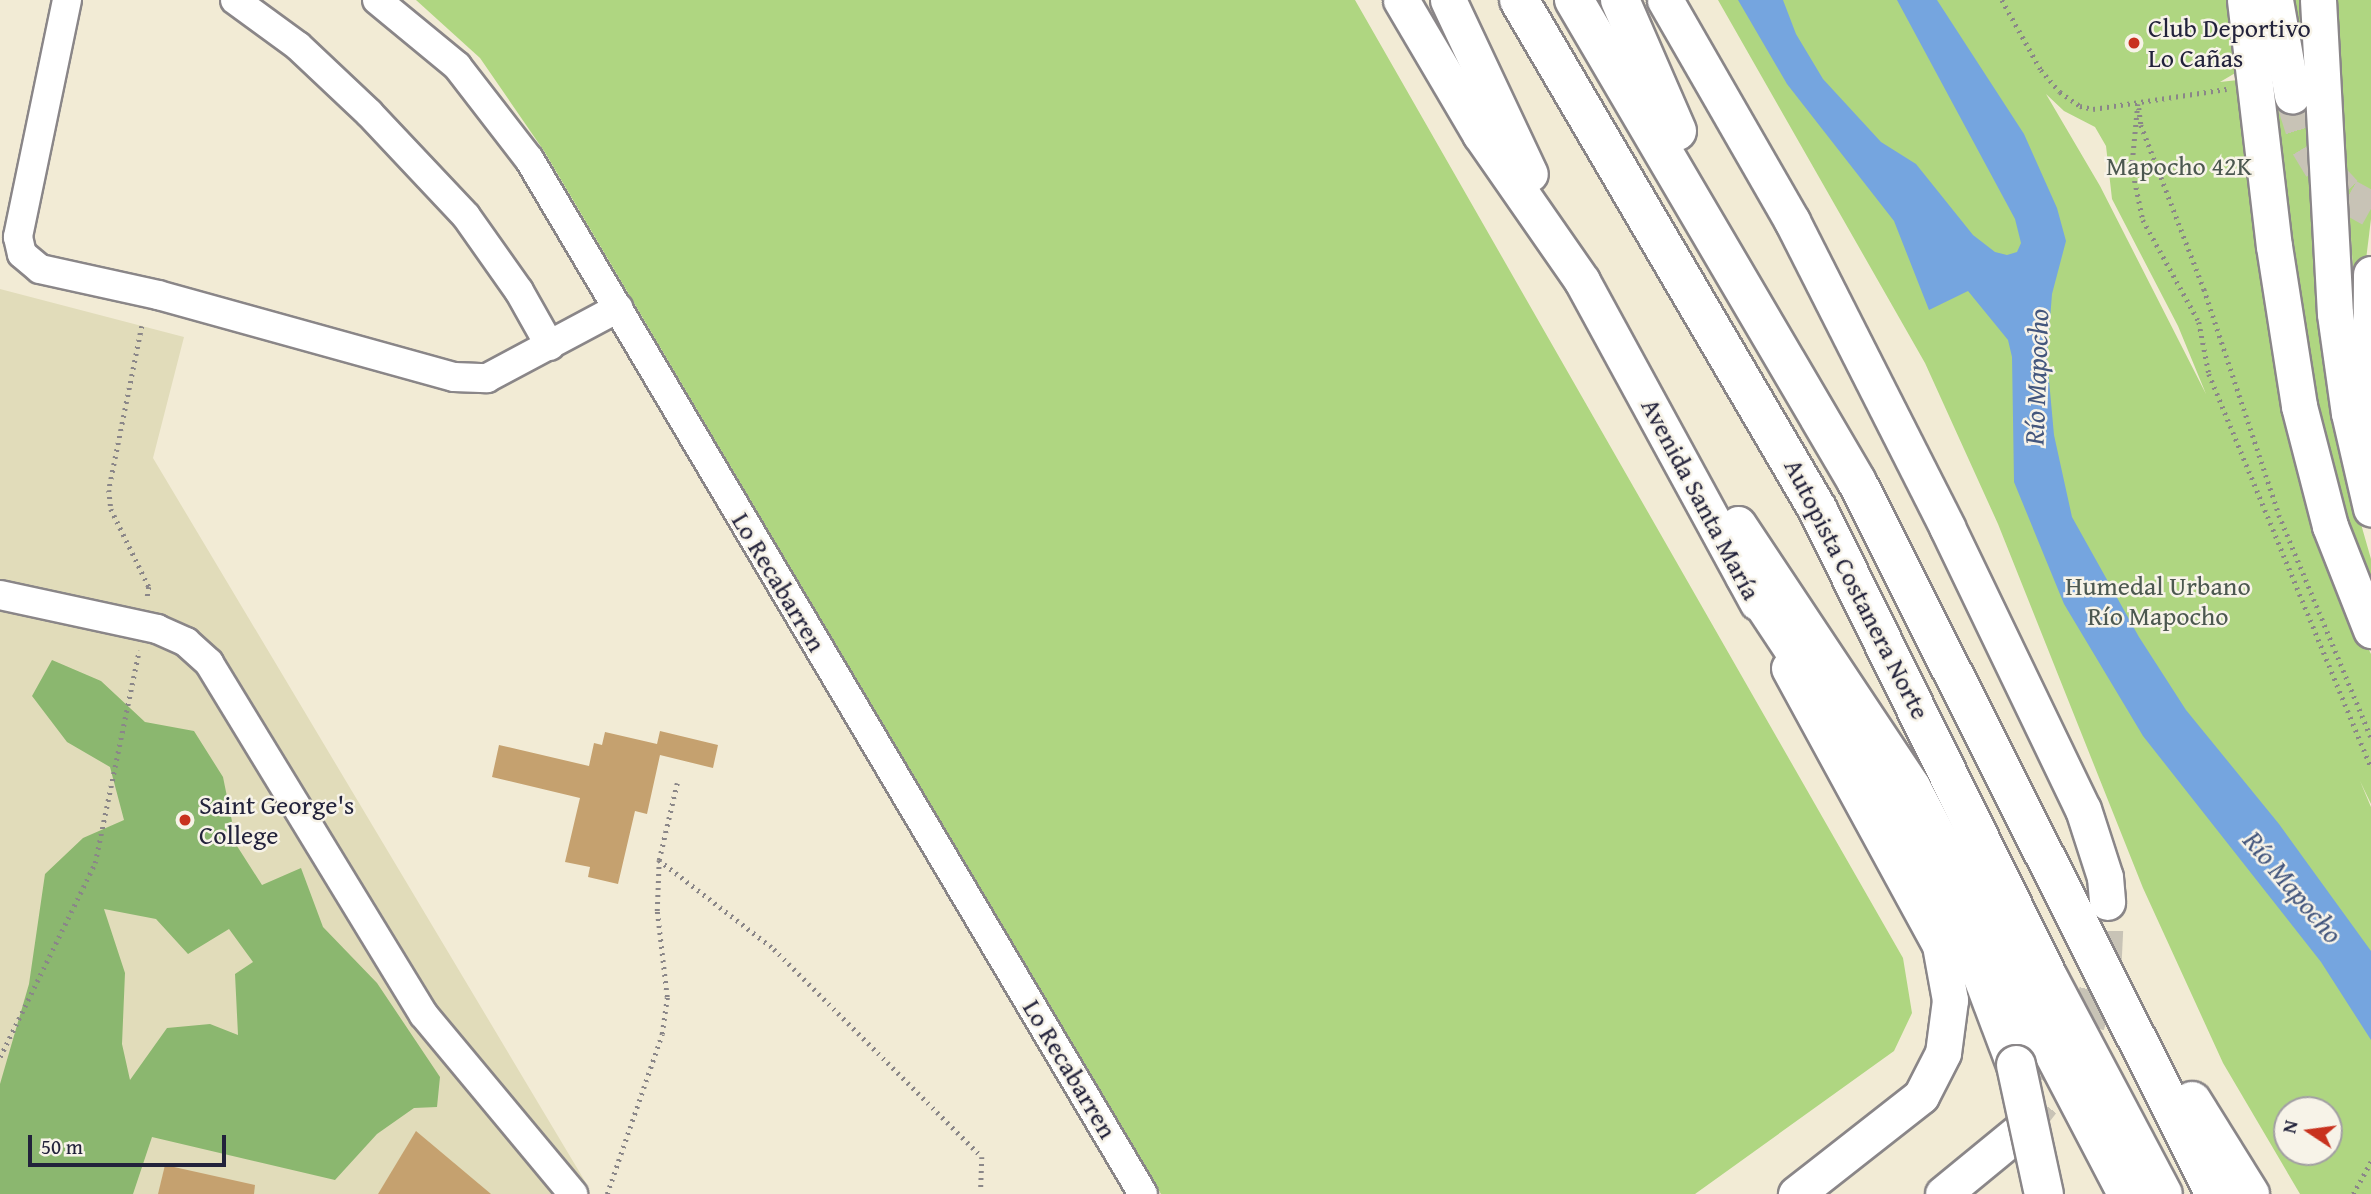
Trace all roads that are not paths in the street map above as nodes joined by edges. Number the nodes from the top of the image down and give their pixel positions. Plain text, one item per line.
1 (67, 0) edge
2 (235, 0) edge
3 (377, 0) edge
4 (1401, 0) edge
5 (1448, 0) edge
6 (1519, 0) edge
7 (1574, 0) edge
8 (1620, 0) edge
9 (1665, 0) edge
10 (2245, 0) edge
11 (2275, 0) edge
12 (2318, 0) edge
13 (2292, 95) tunnel mouth
14 (1712, 229) junction
15 (2371, 274) edge
16 (1581, 281) junction
17 (618, 307) junction
18 (550, 346) junction
19 (2371, 438) edge
20 (1679, 454) junction
21 (2371, 508) edge
22 (1745, 576) junction
23 (0, 595) edge
24 (2371, 630) edge
25 (2107, 902) tunnel mouth
26 (2092, 949) junction
27 (2021, 1130) tunnel mouth
28 (573, 1194) edge
29 (1143, 1194) edge
30 (1796, 1194) edge
31 (1943, 1194) edge
32 (2044, 1194) edge
33 (2125, 1194) edge
34 (2164, 1194) edge
35 (2215, 1194) edge
36 (2250, 1194) edge

1 - 18 lane
2 - 18 lane
3 - 17 lane, Lo Recabarren
4 - 16 main road, Avenida Santa María
5 - 16 main road
6 - 34 highway, Autopista Costanera Norte
7 - 14 highway, Autopista Costanera Norte
8 - 14 highway
9 - 25 main road
10 - 24 main road
11 - 13 main road
12 - 21 main road
14 - 26 highway, Autopista Costanera Norte
15 - 19 main road
16 - 20 main road, Avenida Santa María
17 - 18 lane
17 - 29 lane, Lo Recabarren
20 - 22 main road, Avenida Santa María
20 - 33 main road
22 - 30 main road, Avenida Santa María
22 - 32 highway, bridge
23 - 28 lane
26 - 35 highway, Autopista Costanera Norte
26 - 36 highway
27 - 31 main road

